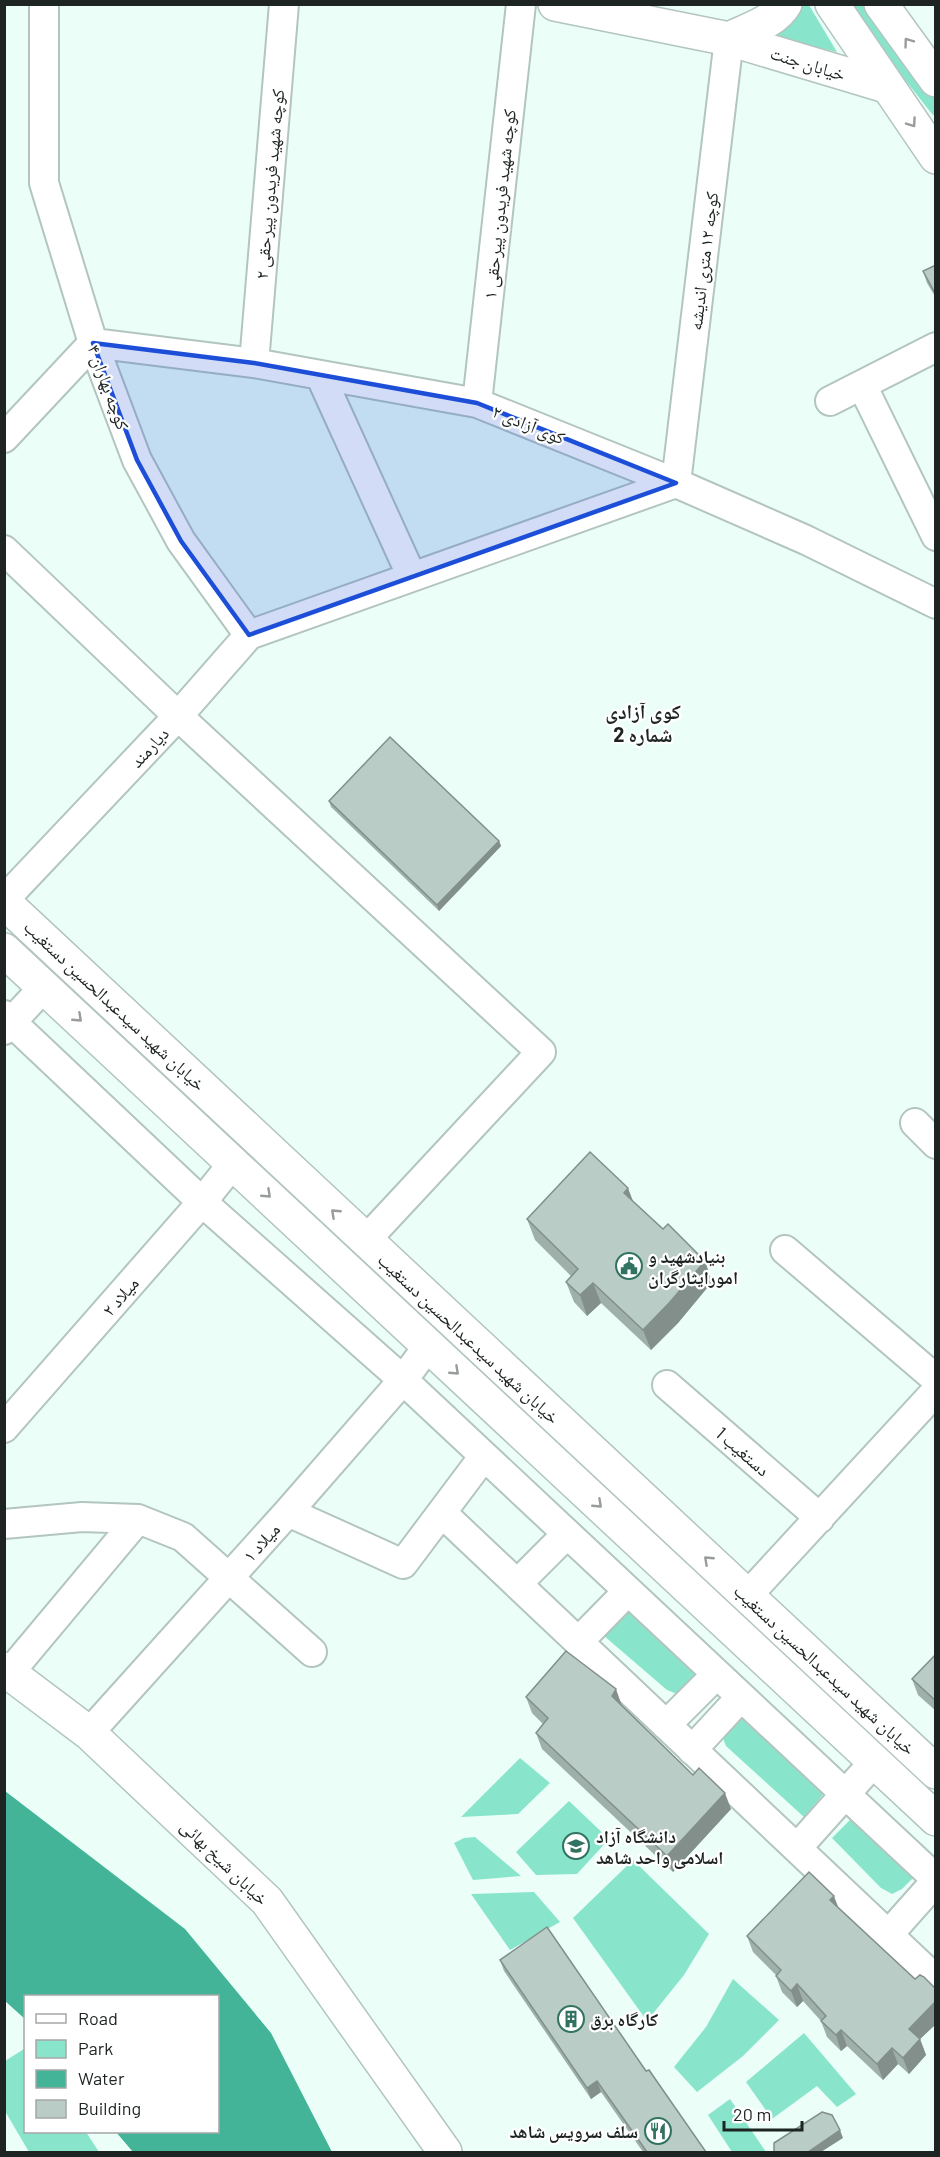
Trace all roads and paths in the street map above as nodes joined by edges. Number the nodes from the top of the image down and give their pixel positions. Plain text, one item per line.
1 (44, 4) edge
2 (284, 4) edge
3 (521, 4) edge
4 (555, 4) edge
5 (785, 4) edge
6 (832, 4) edge
7 (881, 4) edge
8 (729, 39) junction
9 (936, 80) edge
10 (886, 86) junction
11 (936, 157) edge
12 (93, 343) junction
13 (936, 347) edge
14 (254, 363) junction
15 (320, 375) junction
16 (862, 385) junction
17 (830, 401) dead end
18 (477, 403) junction
19 (4, 438) edge
20 (676, 483) junction
21 (936, 536) edge
22 (4, 550) edge
23 (412, 577) junction
24 (936, 604) edge
25 (249, 635) junction
26 (178, 716) junction
27 (4, 901) edge
28 (4, 950) edge
29 (44, 987) junction
30 (7, 1022) edge
31 (915, 1123) dead end
32 (936, 1144) edge
33 (234, 1162) junction
34 (202, 1202) junction
35 (365, 1241) junction
36 (785, 1250) dead end
37 (428, 1346) junction
38 (936, 1379) edge
39 (403, 1380) junction
40 (667, 1385) dead end
41 (936, 1391) edge
42 (4, 1428) edge
43 (484, 1456) junction
44 (288, 1512) junction
45 (442, 1513) junction
46 (820, 1518) junction
47 (138, 1519) junction
48 (4, 1524) edge
49 (567, 1534) junction
50 (228, 1579) junction
51 (517, 1584) junction
52 (628, 1591) junction
53 (747, 1596) junction
54 (578, 1642) junction
55 (312, 1652) dead end
56 (7, 1671) edge
57 (717, 1674) junction
58 (741, 1697) junction
59 (666, 1725) junction
60 (89, 1733) junction
61 (693, 1750) junction
62 (874, 1762) junction
63 (936, 1772) edge
64 (845, 1794) junction
65 (936, 1819) edge
66 (796, 1848) junction
67 (936, 1880) edge
68 (888, 1935) junction
69 (933, 1977) dead end
70 (445, 2152) edge

1 - 12 street, کوچه بهاران ۴
2 - 14 street, کوچه شهید فریدون پیرحقی ۲
3 - 18 street, کوچه شهید فریدون پیرحقی ۱
4 - 8 main road, خیابان جنت
5 - 8 main road, خیابان جنت
6 - 10 main road
9 -> 7 main road
8 - 10 main road, خیابان جنت
8 - 20 street, کوچه ۱۲ متری اندیشه
10 -> 11 main road
12 - 14 street, کوی آزادی ۲
12 - 19 street
12 - 25 street, کوچه بهاران ۴
13 - 16 street
14 - 15 street, کوی آزادی ۲
15 - 18 street, کوی آزادی ۲
15 - 23 street
16 - 17 street
16 - 21 street
18 - 20 street, کوی آزادی ۲
20 - 23 street
20 - 24 street, کوی آزادی ۲
22 - 26 street, دیارمند
23 - 25 street
25 - 26 street
26 - 27 street, دیارمند
26 - 35 street
35 -> 27 main road, خیابان شهید سیدعبدالحسین دستغیب
28 - 29 main road, خیابان شهید سیدعبدالحسین دستغیب
29 - 30 street
29 -> 33 main road, خیابان شهید سیدعبدالحسین دستغیب
30 - 34 street
31 - 32 street
33 - 34 street, میلاد ۲
33 -> 37 main road, خیابان شهید سیدعبدالحسین دستغیب
34 - 39 street
34 - 42 street, میلاد ۲
53 -> 35 main road, خیابان شهید سیدعبدالحسین دستغیب
36 - 38 street
37 - 39 street, میلاد ۱
37 -> 62 main road, خیابان شهید سیدعبدالحسین دستغیب
39 - 43 street
39 - 44 street, میلاد ۱
40 - 46 street, دستغیب 1
41 - 46 street
43 - 45 street
43 - 49 street
44 - 45 street
44 - 50 street, میلاد ۱
45 - 51 street
46 - 53 street
47 - 48 street
47 - 50 street
47 - 56 street
49 - 51 street
49 - 52 street
50 - 55 street
50 - 60 street, میلاد ۱
51 - 54 street
52 - 54 street
52 - 57 street
53 - 63 main road, خیابان شهید سیدعبدالحسین دستغیب
54 - 59 street
56 - 60 main road, خیابان شیخ بهائی
57 - 58 street
57 - 59 street
58 - 61 street
58 - 64 street
59 - 61 street
60 - 70 main road, خیابان شیخ بهائی
61 - 66 street
62 - 64 street
62 - 65 main road, خیابان شهید سیدعبدالحسین دستغیب
64 - 66 street
64 - 67 street
66 - 68 street
67 - 68 street
68 - 69 street

